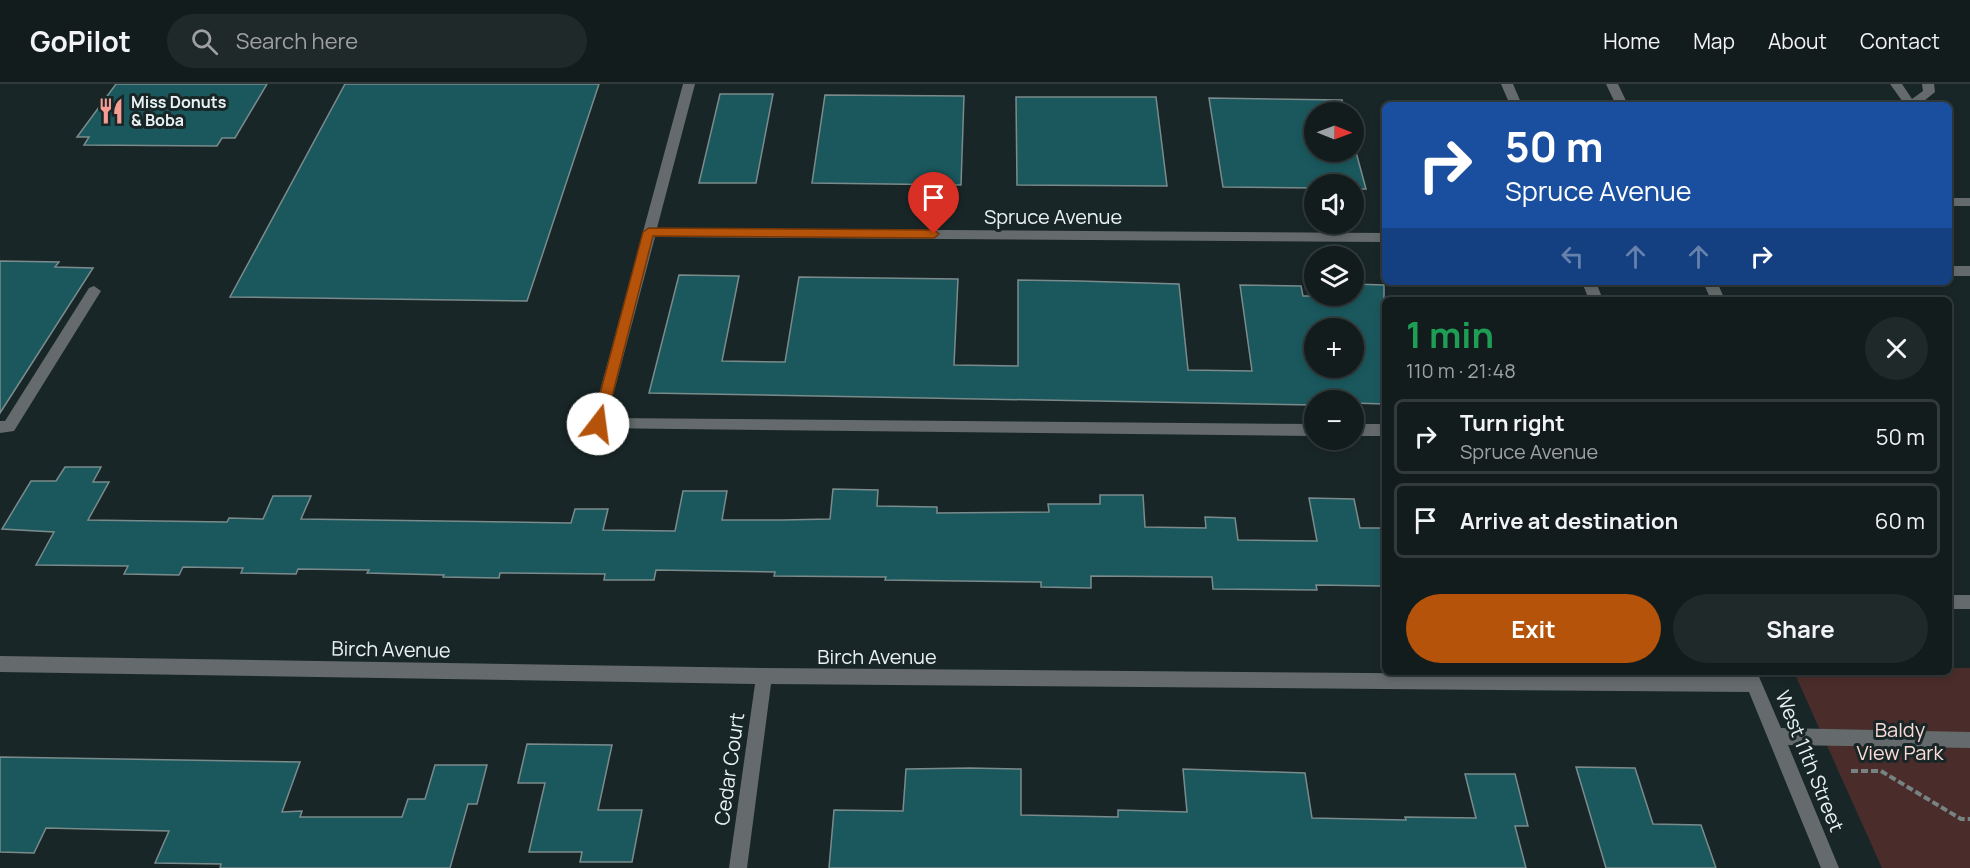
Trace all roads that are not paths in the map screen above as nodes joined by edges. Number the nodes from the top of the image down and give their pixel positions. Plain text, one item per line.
1 (689, 84) edge
2 (1497, 84) edge
3 (1507, 84) edge
4 (1612, 84) edge
5 (1896, 84) edge
6 (1928, 84) edge
7 (1515, 102) edge
8 (1621, 102) edge
9 (1909, 102) edge
10 (1915, 102) edge
11 (1952, 202) edge
12 (1970, 202) edge
13 (649, 232) junction
14 (1382, 238) edge
15 (1952, 271) edge
16 (1970, 271) edge
17 (94, 291) dead end
18 (0, 427) edge
19 (1304, 430) edge
20 (1364, 430) edge
21 (1382, 430) edge
22 (1952, 602) edge
23 (1970, 602) edge
24 (0, 663) edge
25 (764, 676) junction
26 (1751, 678) edge
27 (1776, 736) junction
28 (1970, 740) edge
29 (738, 868) edge
30 (1830, 868) edge

1 - 13 street
2 - 3 street
3 - 7 street
4 - 8 street
5 - 9 street
6 - 10 street
11 - 12 street
13 - 14 street, Spruce Avenue
13 - 19 street
15 - 16 street
17 - 18 street
20 - 21 street
22 - 23 street
24 - 25 street, Birch Avenue
25 - 26 street, Birch Avenue
25 - 29 street, Cedar Court
26 - 27 street, West 11th Street
27 - 28 street
27 - 30 street, West 11th Street

